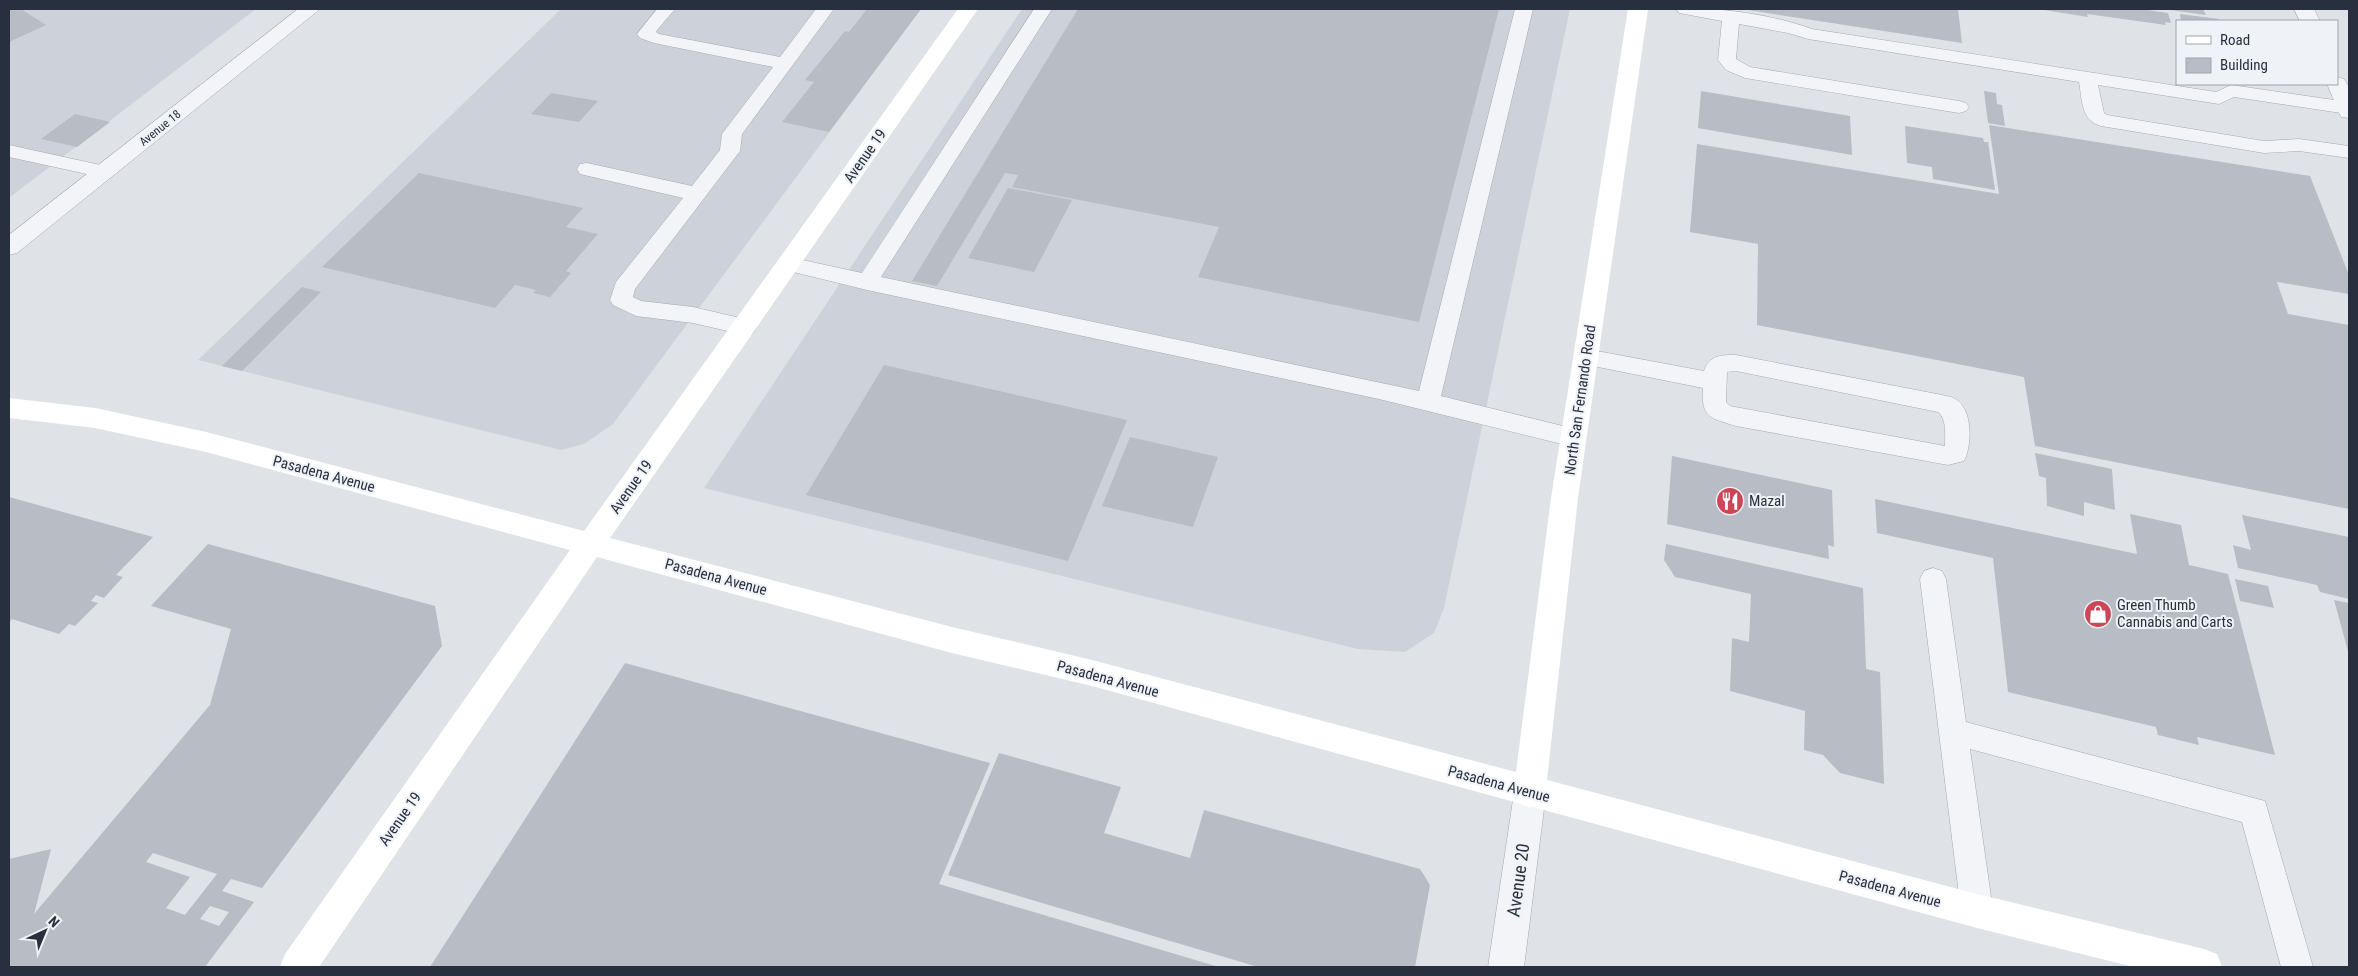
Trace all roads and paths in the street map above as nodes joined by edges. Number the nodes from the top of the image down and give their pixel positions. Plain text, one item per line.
1 (310, 9) edge
2 (666, 9) edge
3 (825, 9) edge
4 (968, 9) edge
5 (1044, 9) edge
6 (1524, 9) edge
7 (1638, 9) edge
8 (1685, 9) edge
9 (1731, 17) junction
10 (783, 62) junction
11 (2087, 77) junction
12 (2345, 100) edge
13 (1959, 108) dead end
14 (9, 150) edge
15 (2349, 152) edge
16 (587, 169) dead end
17 (104, 172) junction
18 (696, 194) junction
19 (9, 248) edge
20 (789, 264) junction
21 (868, 282) junction
22 (745, 327) junction
23 (1586, 357) junction
24 (1714, 382) junction
25 (1428, 400) junction
26 (9, 408) edge
27 (1574, 438) junction
28 (591, 544) junction
29 (1933, 578) dead end
30 (1953, 731) junction
31 (1530, 793) junction
32 (1977, 912) junction
33 (298, 967) edge
34 (1506, 967) edge
35 (2204, 967) edge
36 (2297, 967) edge

1 - 17 street, Avenue 18
2 - 10 lane
3 - 10 lane
4 - 20 main road, Avenue 19
5 - 21 lane
6 - 25 lane
7 - 23 main road, North San Fernando Road
8 - 9 lane
9 - 11 lane
9 - 13 lane
10 - 18 lane
11 - 12 lane
11 - 15 lane
14 - 17 lane
16 - 18 lane
17 - 19 street, Avenue 18
18 - 22 lane
20 - 21 lane
20 - 22 main road, Avenue 19
21 - 25 lane
22 - 28 main road, Avenue 19
23 - 24 lane
23 - 27 main road, North San Fernando Road
24 - 24 lane
25 - 27 lane
26 - 28 main road, Pasadena Avenue
27 - 31 main road, North San Fernando Road
28 - 31 main road, Pasadena Avenue
28 - 33 main road, Avenue 19
29 - 30 lane
30 - 32 lane
30 - 36 lane
31 - 32 main road, Pasadena Avenue
31 - 34 street, Avenue 20
32 - 35 main road, Pasadena Avenue

